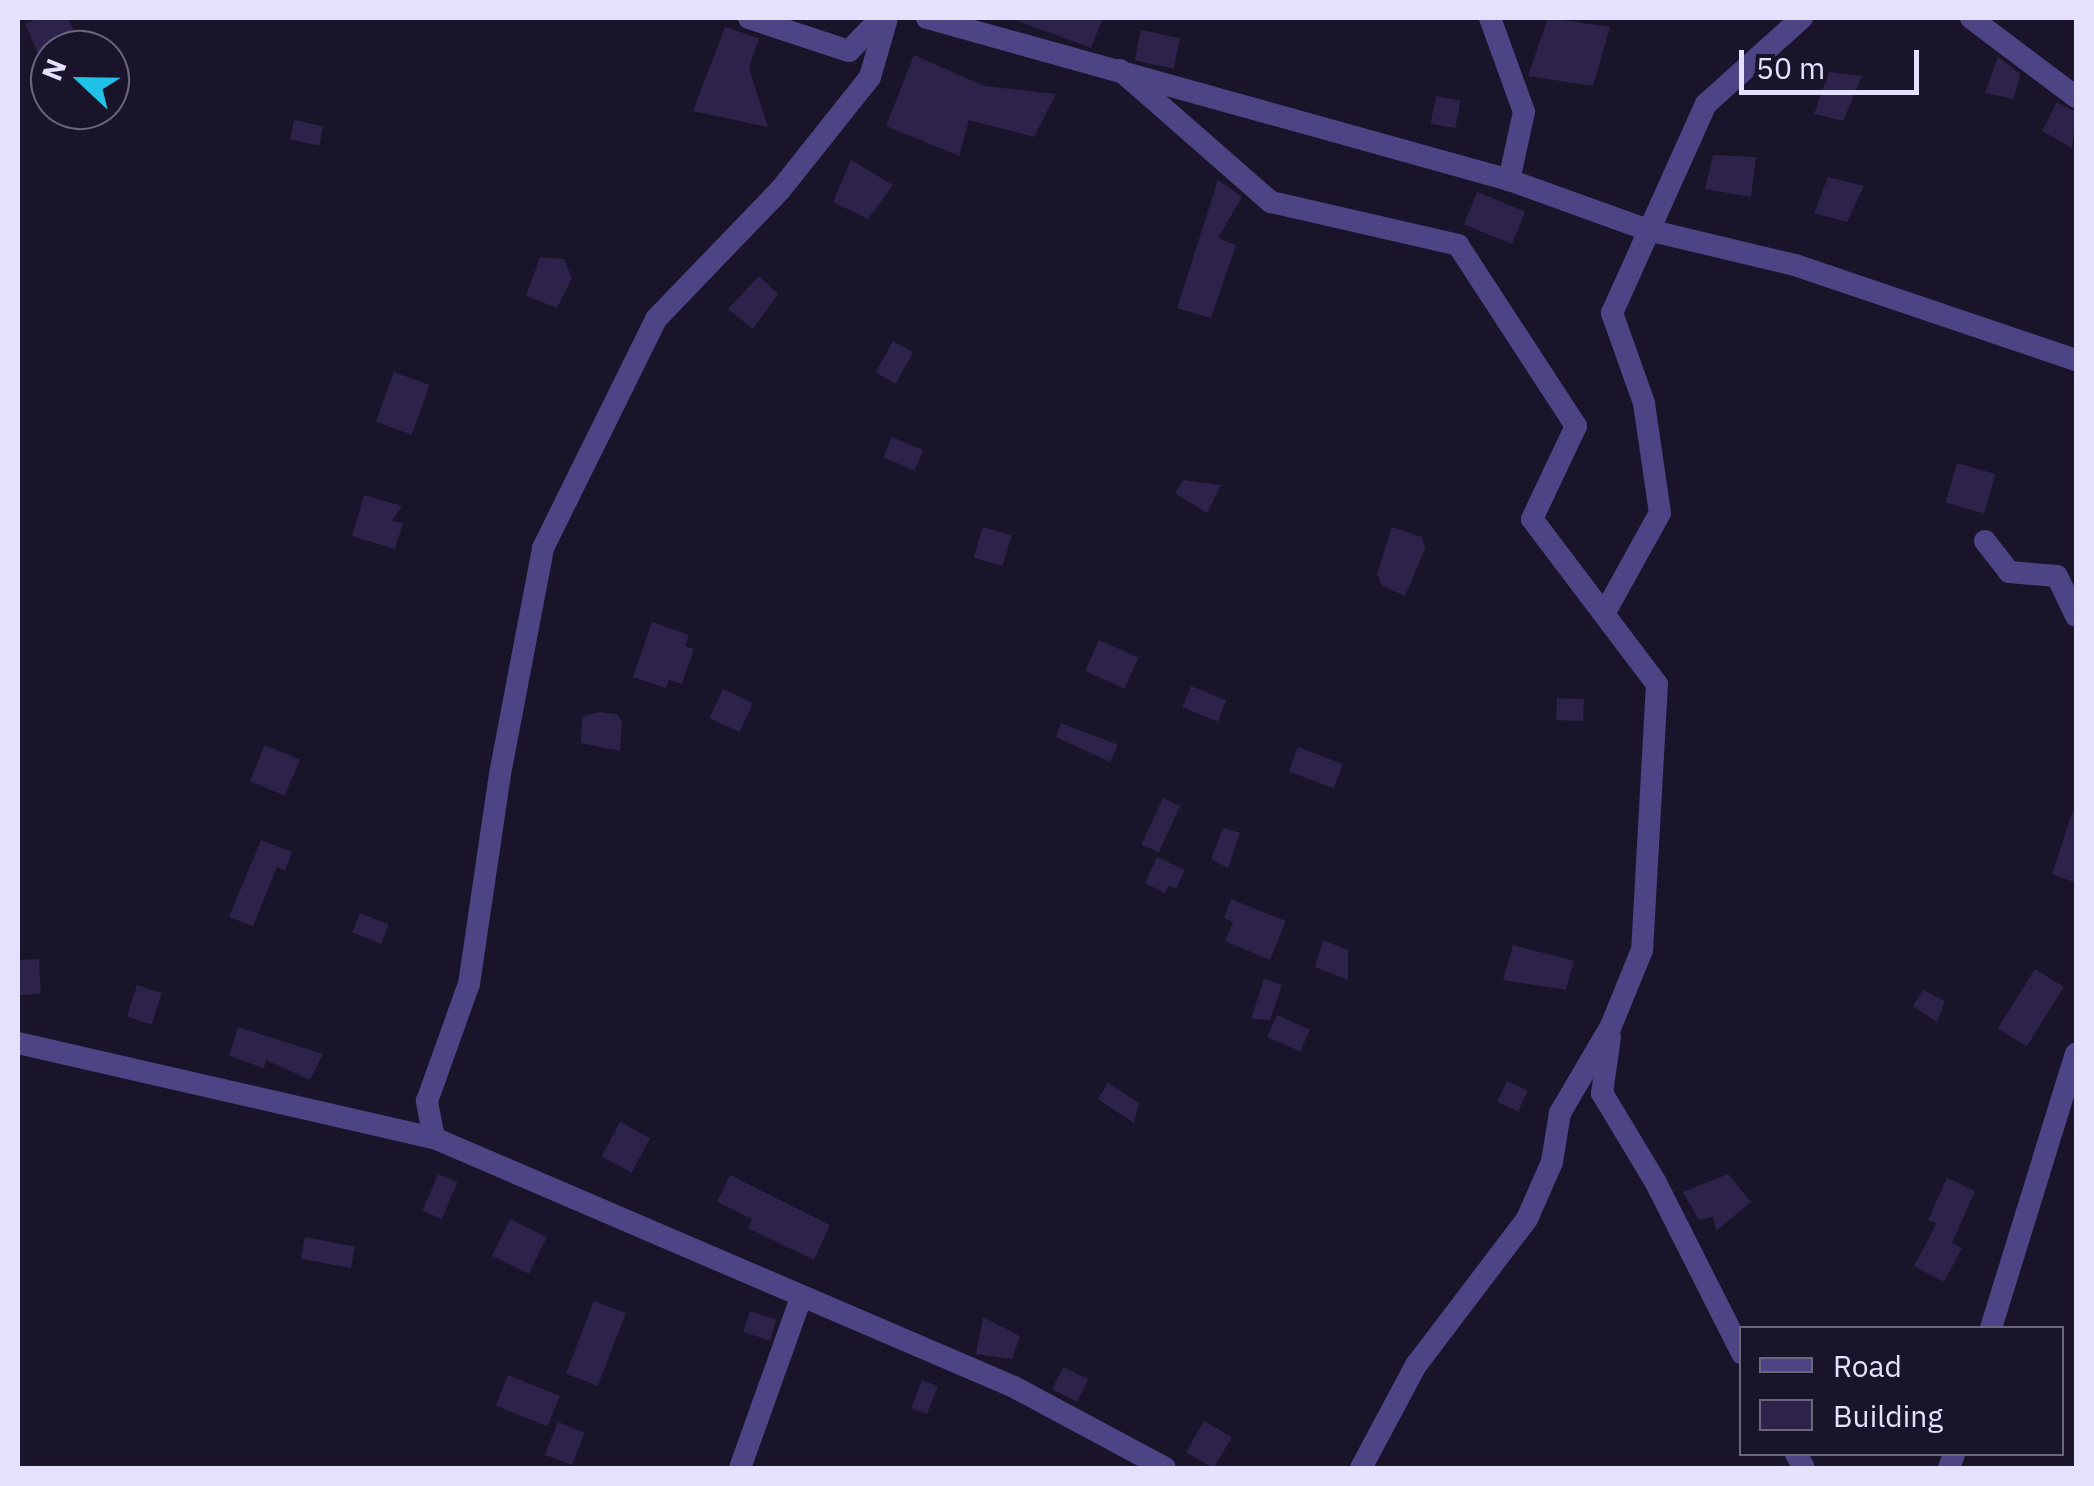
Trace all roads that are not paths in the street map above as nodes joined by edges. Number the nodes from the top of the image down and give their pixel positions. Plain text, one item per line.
1 (749, 18) edge
2 (883, 18) edge
3 (927, 18) edge
4 (1490, 18) edge
5 (1802, 18) edge
6 (1971, 18) edge
7 (1120, 70) junction
8 (2076, 97) edge
9 (1509, 180) junction
10 (1648, 230) junction
11 (2076, 360) edge
12 (1985, 541) dead end
13 (1604, 614) junction
14 (2076, 616) edge
15 (1612, 1026) junction
16 (18, 1043) edge
17 (2076, 1054) edge
18 (434, 1138) junction
19 (801, 1298) junction
20 (1992, 1326) edge
21 (1739, 1347) edge
22 (740, 1468) edge
23 (1165, 1468) edge
24 (1361, 1468) edge

1 - 2 street
2 - 18 street
3 - 7 street
4 - 9 street
5 - 10 street
6 - 8 street
7 - 9 street
7 - 13 street
9 - 10 street
10 - 11 street
10 - 13 street
12 - 14 street
13 - 15 street
15 - 21 street
15 - 24 street
16 - 18 street
17 - 20 street
18 - 19 street
19 - 22 street
19 - 23 street

